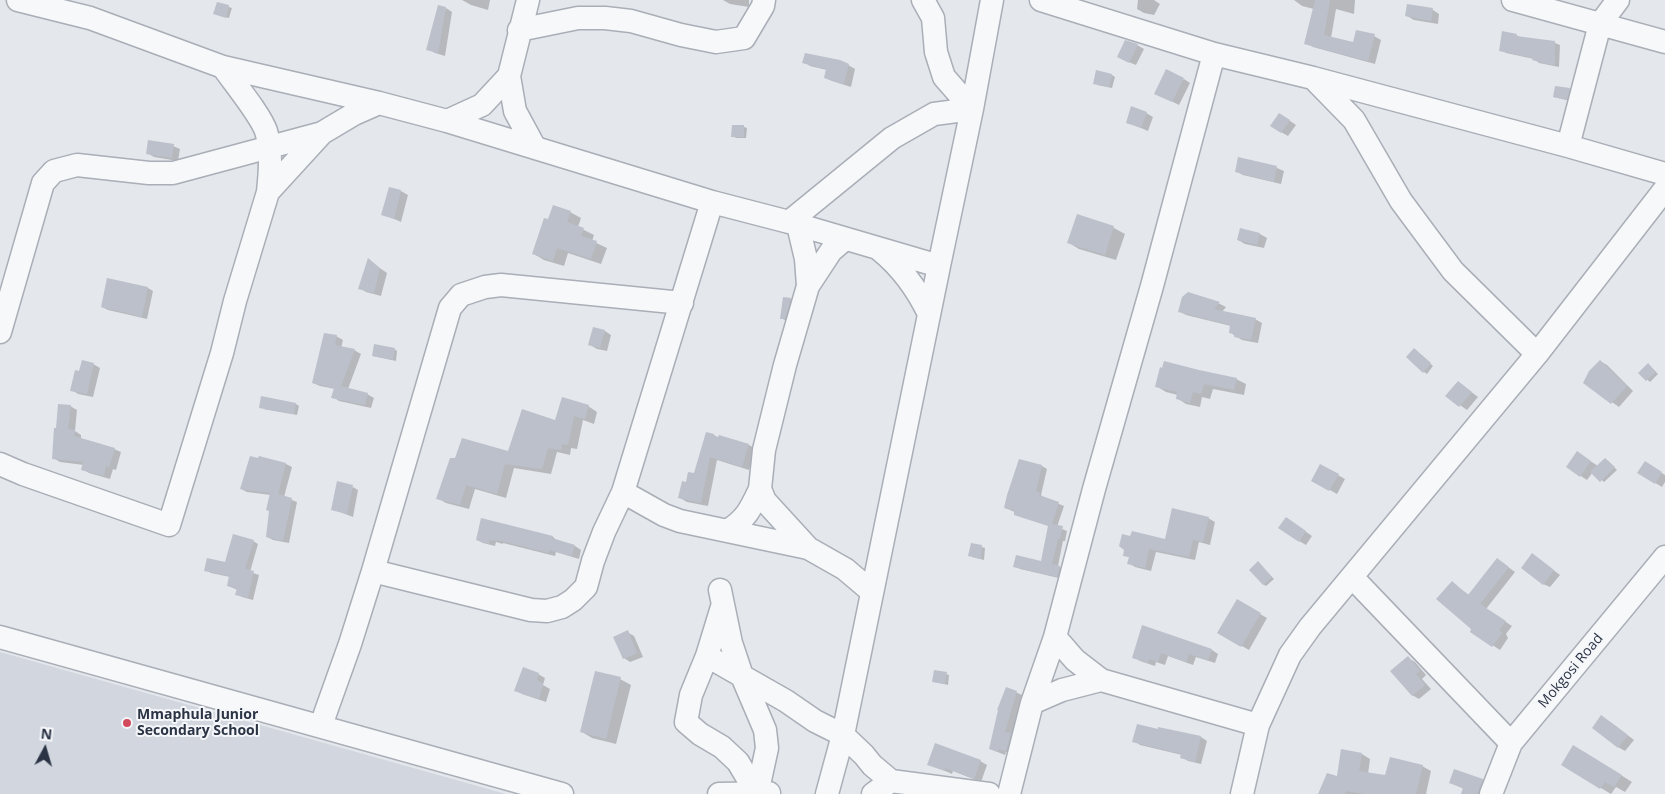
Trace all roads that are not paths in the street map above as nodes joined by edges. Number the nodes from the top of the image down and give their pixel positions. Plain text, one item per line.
1 (20, 0) edge
2 (528, 0) edge
3 (764, 0) edge
4 (923, 0) edge
5 (992, 0) edge
6 (1041, 0) edge
7 (1513, 0) edge
8 (1618, 0) edge
9 (92, 9) edge
10 (1600, 24) junction
11 (519, 30) junction
12 (1665, 42) edge
13 (1214, 54) junction
14 (223, 67) junction
15 (509, 76) junction
16 (1313, 78) junction
17 (379, 103) junction
18 (972, 109) junction
19 (447, 121) junction
20 (322, 133) junction
21 (1568, 146) junction
22 (269, 147) junction
23 (535, 148) junction
24 (1665, 174) edge
25 (1665, 189) edge
26 (268, 192) junction
27 (712, 202) junction
28 (793, 223) junction
29 (845, 239) junction
30 (878, 248) junction
31 (939, 266) junction
32 (808, 286) junction
33 (682, 303) junction
34 (929, 314) junction
35 (0, 332) edge
36 (1537, 354) junction
37 (0, 464) edge
38 (760, 488) junction
39 (623, 492) junction
40 (729, 530) junction
41 (808, 548) junction
42 (1665, 558) edge
43 (373, 571) junction
44 (1352, 577) junction
45 (871, 591) junction
46 (0, 636) edge
47 (1055, 637) junction
48 (707, 656) junction
49 (742, 676) junction
50 (1100, 680) junction
51 (1032, 703) junction
52 (1258, 725) junction
53 (322, 726) junction
54 (843, 735) junction
55 (1511, 743) junction
56 (882, 787) edge
57 (562, 794) edge
58 (719, 794) edge
59 (757, 794) edge
60 (772, 794) edge
61 (827, 794) edge
62 (989, 794) edge
63 (1009, 794) edge
64 (1242, 794) edge
65 (1491, 794) edge

1 - 9 street
2 - 11 street
3 - 11 street
4 - 18 street
5 - 18 street
6 - 13 street
7 - 10 street
8 - 10 street
9 - 14 street
10 - 12 street
10 - 21 street
11 - 15 street
13 - 16 street
13 - 47 street
14 - 17 street
14 - 22 street
15 - 19 street
15 - 23 street
16 - 21 street
16 - 36 street
17 - 19 street
17 - 20 street
18 - 28 street
18 - 31 street
19 - 23 street
20 - 22 street
20 - 26 street
21 - 24 street
22 - 26 street
22 - 35 street
23 - 27 street
25 - 36 street
26 - 37 street
27 - 28 street
27 - 33 street
28 - 29 street
28 - 32 street
29 - 30 street
29 - 32 street
30 - 31 street
30 - 34 street
31 - 34 street
32 - 38 street
33 - 39 street
33 - 43 street
34 - 45 street
36 - 44 street
38 - 40 street
38 - 41 street
39 - 40 street
39 - 43 street
40 - 41 street
41 - 45 street
42 - 55 street, Mokgosi Road
43 - 53 street
44 - 52 street
44 - 55 street
45 - 54 street
46 - 53 street
47 - 50 street
47 - 51 street
48 - 49 street
48 - 49 street
48 - 59 street
49 - 54 street
49 - 59 street
50 - 51 street
50 - 52 street
51 - 63 street
52 - 64 street
53 - 57 street
54 - 56 street
54 - 61 street
55 - 65 street, Mokgosi Road
56 - 62 street
58 - 59 street
59 - 60 street

